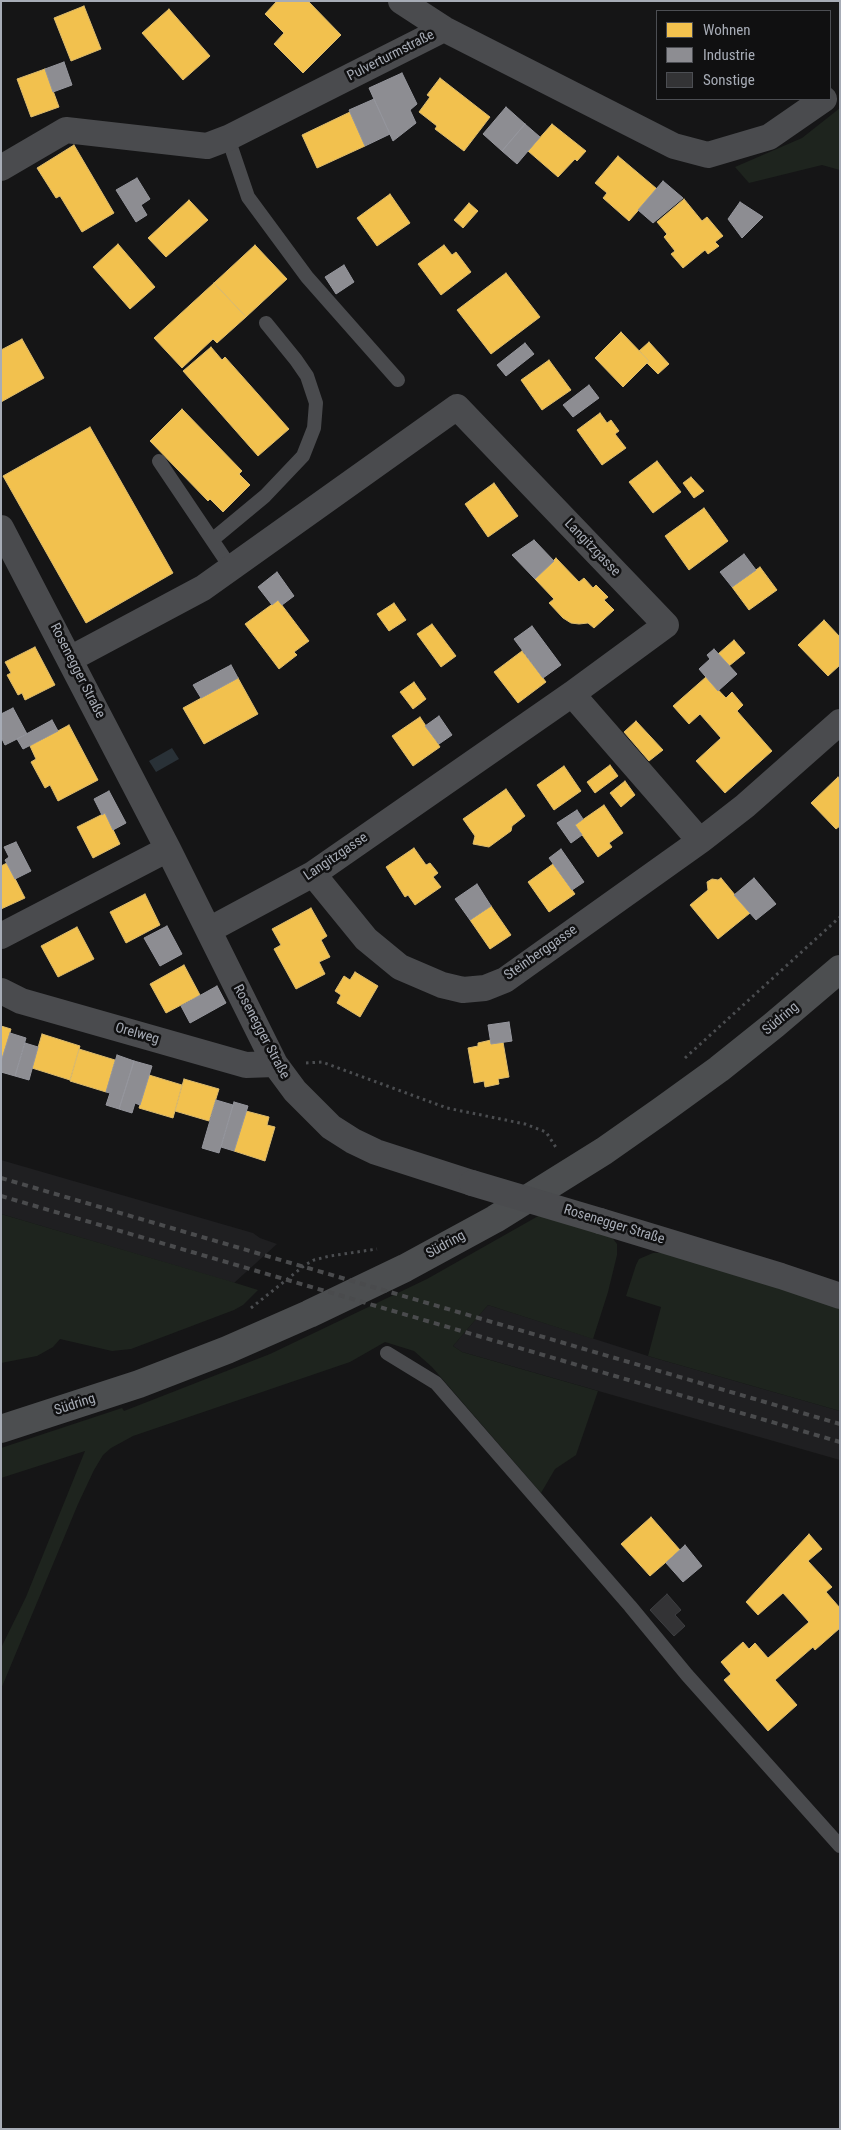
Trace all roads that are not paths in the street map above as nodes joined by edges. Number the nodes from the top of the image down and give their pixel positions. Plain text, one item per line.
1 (401, 1) edge
2 (444, 29) junction
3 (823, 100) edge
4 (228, 138) junction
5 (1, 168) edge
6 (266, 323) dead end
7 (398, 380) dead end
8 (159, 461) dead end
9 (1, 528) edge
10 (212, 540) junction
11 (231, 568) junction
12 (70, 659) junction
13 (572, 694) junction
14 (840, 722) edge
15 (700, 842) junction
16 (168, 849) junction
17 (313, 874) junction
18 (209, 930) junction
19 (1, 936) edge
20 (840, 968) edge
21 (1, 991) edge
22 (275, 1064) junction
23 (840, 1296) edge
24 (387, 1353) dead end
25 (1, 1429) edge
26 (840, 1846) edge

1 - 2 street
2 - 3 street, Pulverturmstraße
2 - 4 street, Pulverturmstraße
4 - 5 street, Pulverturmstraße
4 - 7 lane
6 - 10 lane
8 - 10 lane
9 - 12 street, Rosenegger Straße
10 - 11 lane
11 - 12 street, Langitzgasse
11 - 13 street, Langitzgasse
12 - 16 street, Rosenegger Straße
13 - 15 street
13 - 17 street, Langitzgasse
14 - 15 street, Steinberggasse
15 - 17 street, Steinberggasse
16 - 18 street, Rosenegger Straße
16 - 19 street
17 - 18 street, Langitzgasse
18 - 22 street, Rosenegger Straße
20 - 25 main road, Südring
21 - 22 street, Orelweg
22 - 23 street, Rosenegger Straße, bridge
24 - 26 lane

